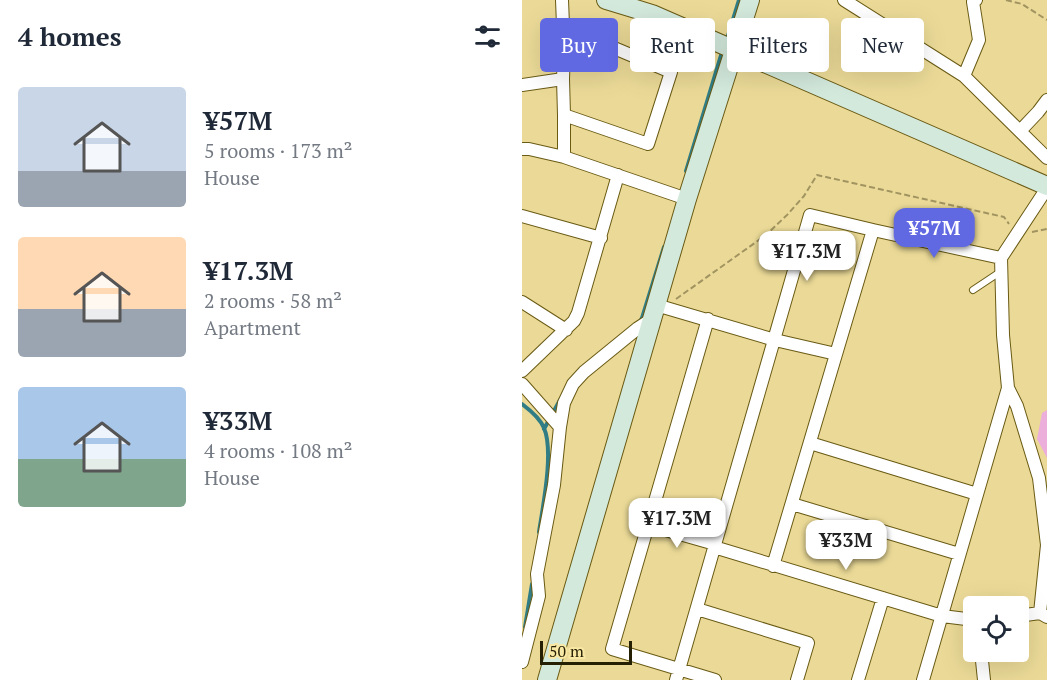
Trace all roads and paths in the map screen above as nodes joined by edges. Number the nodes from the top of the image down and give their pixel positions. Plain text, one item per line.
1 (562, 0) edge
2 (606, 0) edge
3 (750, 0) edge
4 (844, 0) edge
5 (976, 0) edge
6 (1006, 0) edge
7 (563, 18) edge
8 (1047, 20) edge
9 (726, 47) junction
10 (618, 50) edge
11 (563, 72) edge
12 (964, 76) junction
13 (563, 79) junction
14 (522, 85) edge
15 (1047, 100) edge
16 (564, 115) junction
17 (1020, 131) junction
18 (522, 149) edge
19 (564, 157) junction
20 (1047, 158) edge
21 (618, 175) junction
22 (1047, 187) edge
23 (686, 199) junction
24 (522, 216) edge
25 (873, 230) junction
26 (600, 238) junction
27 (1001, 258) junction
28 (1001, 271) junction
29 (973, 290) dead end
30 (522, 302) edge
31 (654, 312) junction
32 (708, 319) junction
33 (566, 330) junction
34 (775, 340) junction
35 (836, 354) junction
36 (522, 371) edge
37 (522, 384) edge
38 (1008, 388) junction
39 (560, 427) junction
40 (810, 443) junction
41 (978, 494) junction
42 (792, 504) junction
43 (648, 525) junction
44 (714, 546) junction
45 (959, 554) junction
46 (1046, 562) edge
47 (773, 566) junction
48 (882, 598) junction
49 (697, 609) junction
50 (1044, 610) edge
51 (1029, 613) edge
52 (942, 616) junction
53 (963, 619) edge
54 (522, 662) edge
55 (982, 662) edge
56 (678, 675) edge
57 (547, 680) edge
58 (715, 680) edge
59 (797, 680) edge
60 (858, 680) edge
61 (923, 680) edge
62 (984, 680) edge

1 - 7 street
2 - 9 street
3 - 9 street
4 - 12 street
5 - 12 street
6 - 8 path
9 - 22 street
9 - 23 street
10 - 16 street
11 - 13 street
12 - 17 street
13 - 14 street
13 - 16 street
15 - 17 street
16 - 19 street
17 - 20 street
18 - 19 street
19 - 21 street
21 - 23 street
21 - 26 street
22 - 27 street
23 - 31 street
24 - 26 street
25 - 27 street
25 - 34 street
25 - 35 street
26 - 33 street
27 - 28 street
28 - 29 lane
28 - 38 street
30 - 33 street
31 - 32 street
31 - 39 street
31 - 57 street
32 - 34 street
32 - 43 street
33 - 36 street
34 - 35 street
34 - 44 street
35 - 40 street
37 - 39 street
38 - 41 street
38 - 46 street
39 - 54 street
40 - 41 street
40 - 42 street
41 - 45 street
42 - 45 street
42 - 47 street
43 - 44 street
43 - 56 street
44 - 47 street
44 - 49 street
45 - 52 street
46 - 50 street
47 - 48 street
48 - 52 street
48 - 60 street
49 - 56 street
49 - 59 street
50 - 51 street
52 - 53 street
52 - 61 street
55 - 62 street
56 - 58 street

